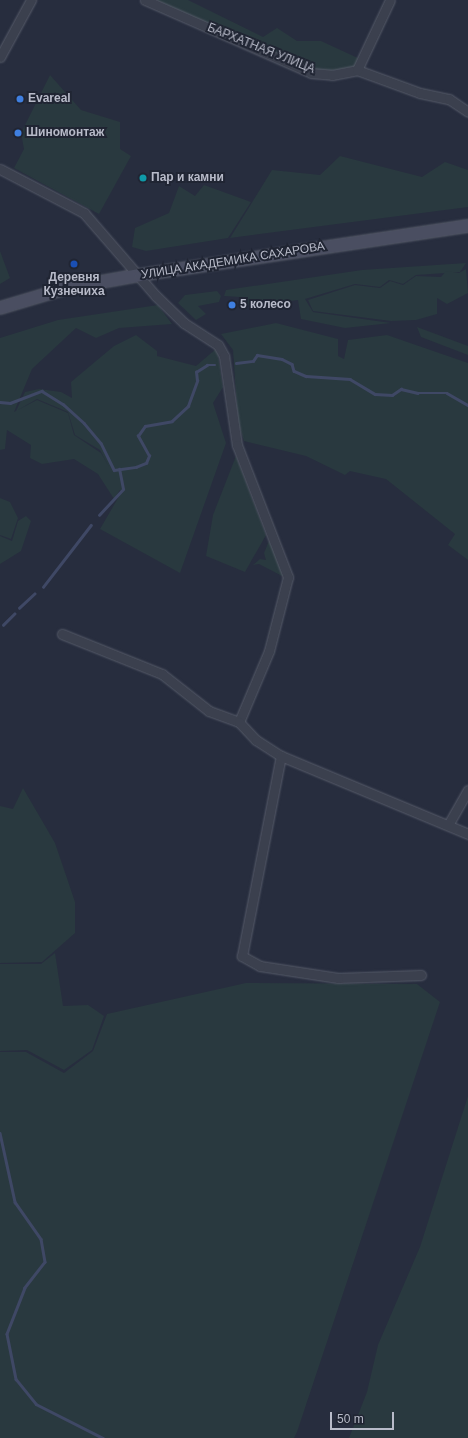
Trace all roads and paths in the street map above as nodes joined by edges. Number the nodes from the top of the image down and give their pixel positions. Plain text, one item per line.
1 (31, 0) edge
2 (145, 0) edge
3 (390, 0) edge
4 (0, 58) edge
5 (357, 70) junction
6 (468, 112) edge
7 (0, 169) edge
8 (468, 226) edge
9 (140, 275) junction
10 (0, 308) edge
11 (62, 634) dead end
12 (239, 722) junction
13 (281, 756) junction
14 (468, 790) edge
15 (448, 825) junction
16 (468, 834) edge
17 (420, 976) dead end

1 - 4 street
2 - 5 street, БАРХАТНАЯ УЛИЦА
3 - 5 street
5 - 6 street
7 - 9 street
8 - 9 main road, УЛИЦА АКАДЕМИКА САХАРОВА
9 - 10 main road, УЛИЦА АКАДЕМИКА САХАРОВА
9 - 12 street
11 - 12 street
12 - 13 street
13 - 15 street
13 - 17 street
14 - 15 street
15 - 16 street

